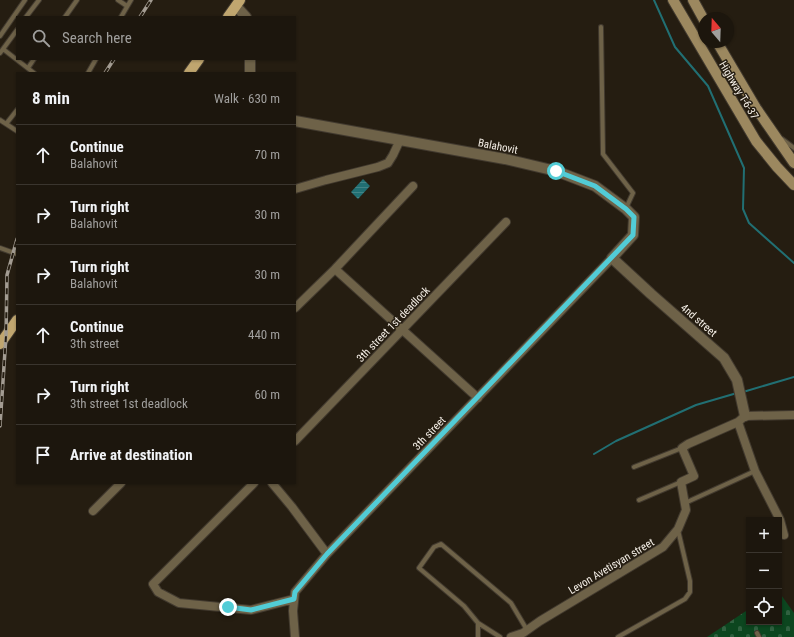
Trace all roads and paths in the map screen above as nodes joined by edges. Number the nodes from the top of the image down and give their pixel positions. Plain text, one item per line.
1 (25, 0) edge
2 (39, 0) edge
3 (77, 0) edge
4 (118, 0) edge
5 (131, 0) edge
6 (672, 0) edge
7 (693, 0) edge
8 (238, 3) edge
9 (127, 6) junction
10 (700, 12) edge
11 (27, 16) edge
12 (66, 16) edge
13 (122, 16) edge
14 (229, 16) edge
15 (245, 16) edge
16 (601, 27) dead end
17 (16, 31) edge
18 (0, 36) edge
19 (721, 48) edge
20 (1, 51) edge
21 (33, 60) edge
22 (95, 60) edge
23 (198, 60) edge
24 (250, 60) edge
25 (28, 68) junction
26 (33, 72) edge
27 (89, 72) edge
28 (190, 72) edge
29 (250, 72) edge
30 (756, 108) junction
31 (16, 111) edge
32 (742, 117) junction
33 (0, 120) edge
34 (296, 121) edge
35 (6, 124) junction
36 (770, 129) junction
37 (16, 130) edge
38 (400, 140) junction
39 (794, 148) edge
40 (794, 163) edge
41 (794, 185) edge
42 (413, 186) dead end
43 (296, 189) edge
44 (626, 209) junction
45 (506, 222) dead end
46 (0, 248) edge
47 (16, 254) edge
48 (612, 258) junction
49 (335, 269) junction
50 (296, 307) edge
51 (16, 321) edge
52 (403, 329) junction
53 (0, 344) edge
54 (478, 398) junction
55 (794, 415) edge
56 (742, 416) junction
57 (296, 440) edge
58 (682, 448) junction
59 (634, 468) dead end
60 (755, 471) junction
61 (682, 482) junction
62 (120, 484) edge
63 (253, 484) edge
64 (273, 484) edge
65 (639, 500) dead end
66 (685, 502) junction
67 (93, 511) dead end
68 (678, 529) junction
69 (784, 535) dead end
70 (327, 554) junction
71 (294, 599) junction
72 (478, 623) junction
73 (527, 630) junction
74 (296, 637) edge
75 (478, 637) edge
76 (500, 637) edge
77 (510, 637) edge
78 (618, 637) edge

1 - 18 lane
2 - 11 lane
3 - 12 lane
4 - 9 lane
5 - 9 lane
6 - 32 main road, Highway T-6-37
7 - 10 main road
8 - 14 main road
8 - 15 street
9 - 13 lane
16 - 44 lane
17 - 20 lane
19 - 30 main road, Highway T-6-37
20 - 25 lane
21 - 25 lane
22 - 27 lane
23 - 28 main road
24 - 29 street
25 - 26 lane
30 - 32 main road
30 - 36 main road, Highway T-6-37
31 - 35 lane
32 - 41 main road, Highway T-6-37
33 - 35 lane
34 - 38 street, Balahovit
35 - 37 lane
36 - 39 lane
36 - 40 main road, Highway T-6-37
38 - 43 street
38 - 44 street, Balahovit
42 - 49 street
44 - 48 street, Balahovit
45 - 52 street, 3th street 1st deadlock
46 - 47 lane
48 - 54 street, 3th street
48 - 56 street, 4nd street
49 - 50 street
49 - 52 street
51 - 53 main road
52 - 54 street
52 - 57 street, 3th street 1st deadlock
54 - 70 street, 3th street
55 - 56 street
56 - 58 street
56 - 60 street
58 - 59 lane
58 - 61 street
60 - 66 lane
60 - 69 street
61 - 65 lane
61 - 66 street, Levon Avetisyan street
62 - 67 street
63 - 71 street
64 - 70 street
66 - 68 street, Levon Avetisyan street
68 - 73 street, Levon Avetisyan street
68 - 78 lane
70 - 71 street, 3th street
71 - 74 street, 3th street
72 - 73 lane
72 - 75 lane
72 - 76 lane
73 - 77 street, Levon Avetisyan street

